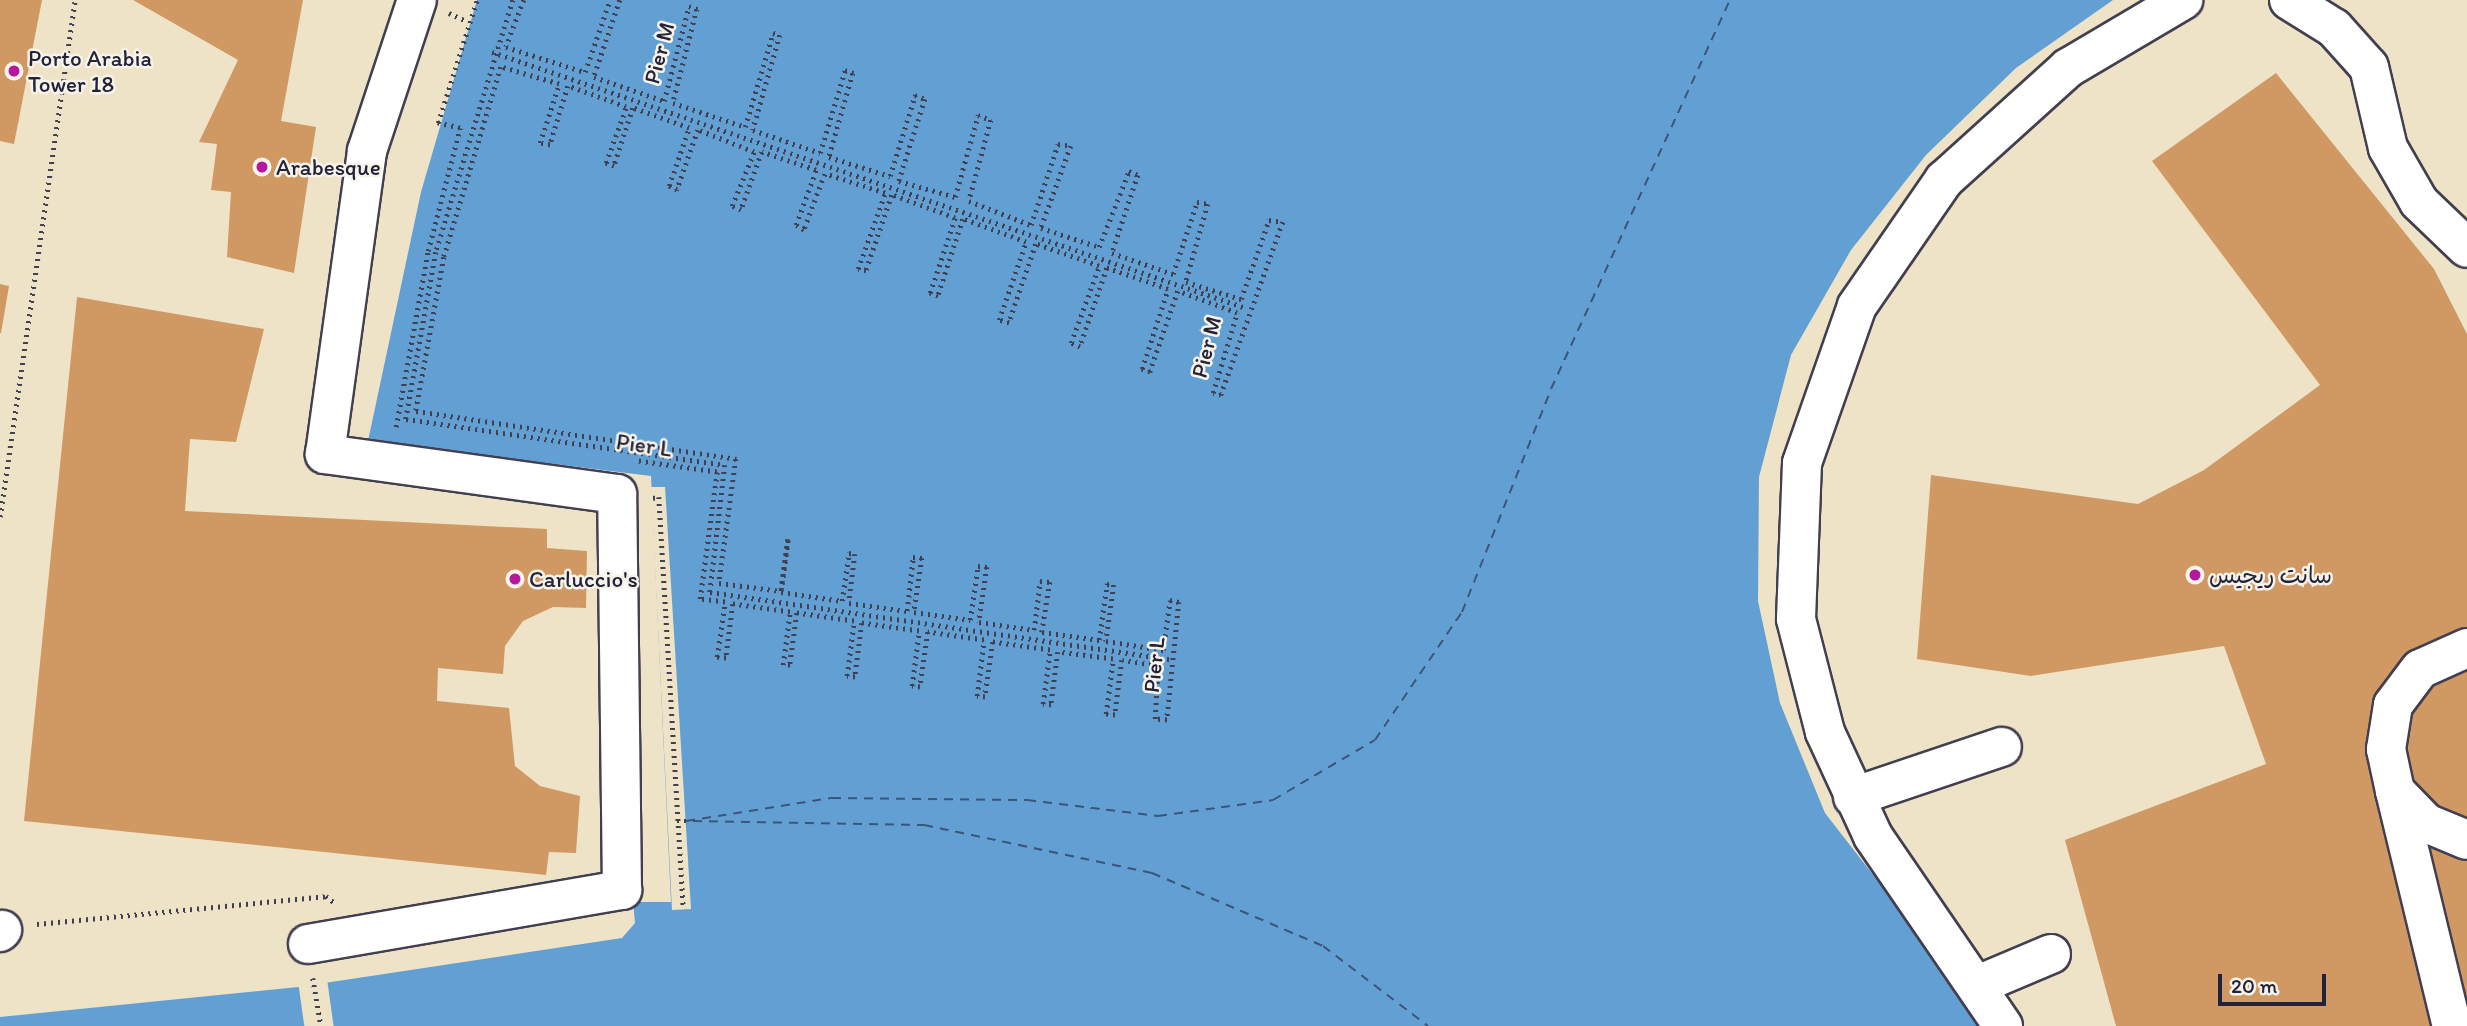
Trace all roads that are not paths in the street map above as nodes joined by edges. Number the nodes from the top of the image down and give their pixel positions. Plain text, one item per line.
1 (417, 0) edge
2 (2183, 0) edge
3 (2289, 0) edge
4 (2467, 248) edge
5 (2467, 648) edge
6 (2003, 747) dead end
7 (2395, 791) junction
8 (1853, 797) junction
9 (2466, 844) edge
10 (319, 949) road end
11 (2051, 954) dead end
12 (1980, 984) junction
13 (2003, 1026) edge
14 (2452, 1026) edge

1 - 10 street
2 - 8 street
3 - 4 street
5 - 7 street
6 - 8 street
7 - 9 street
7 - 14 street
8 - 12 street
11 - 12 street
12 - 13 street

